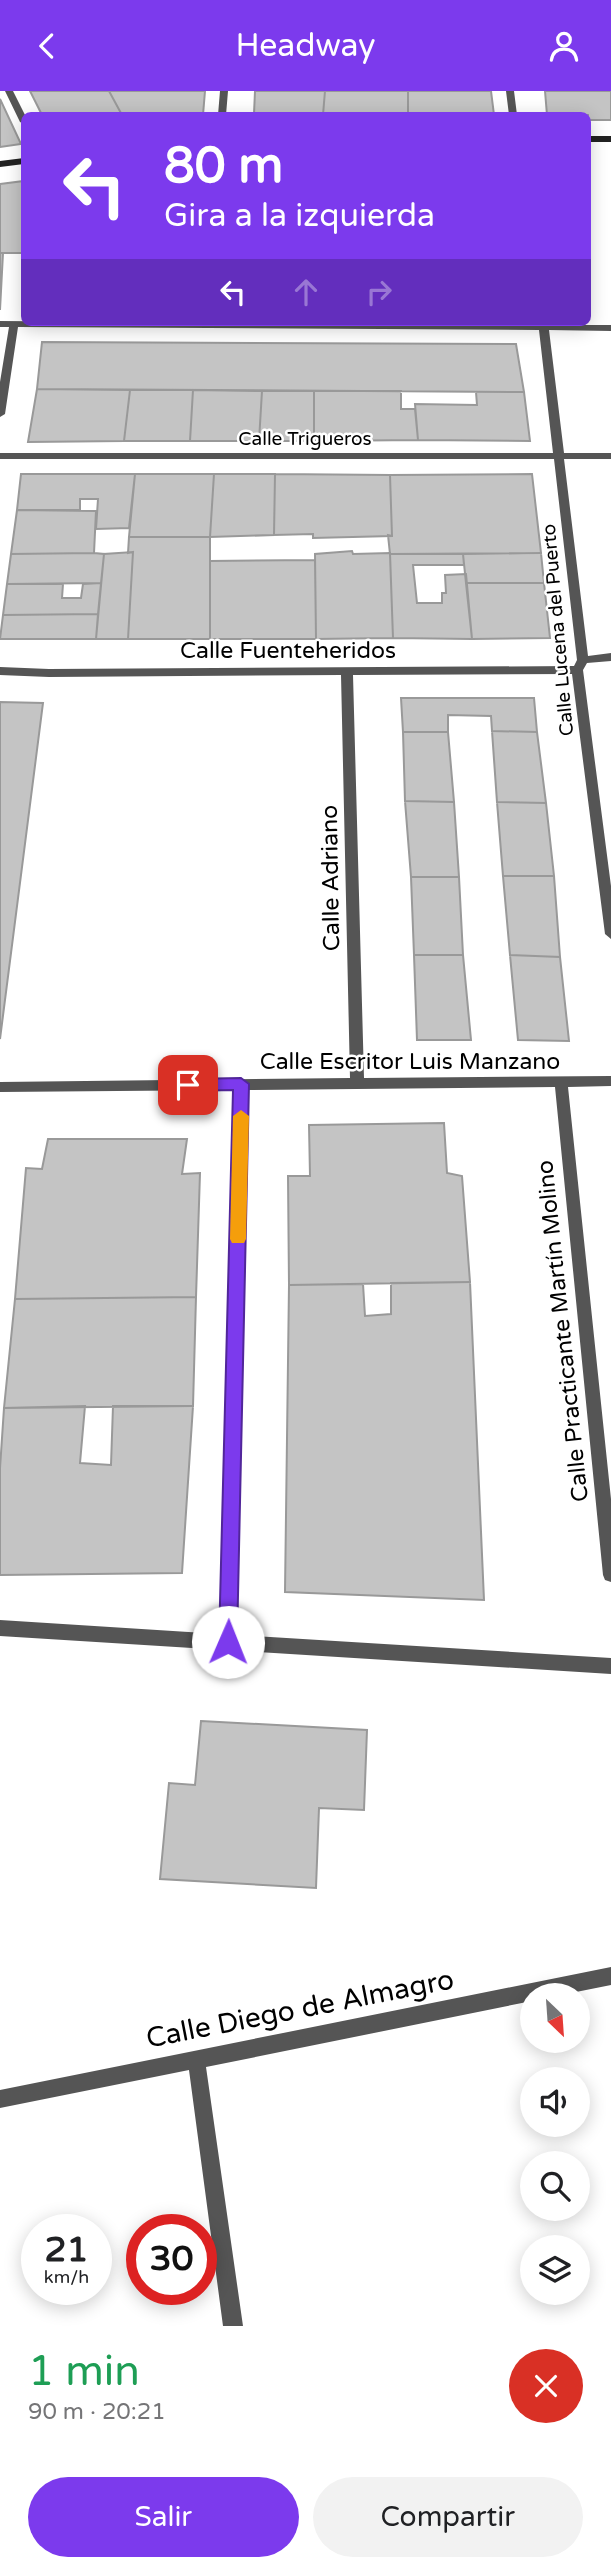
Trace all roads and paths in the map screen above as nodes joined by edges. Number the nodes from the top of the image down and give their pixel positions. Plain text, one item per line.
1 (9, 91) edge
2 (224, 91) edge
3 (510, 91) edge
4 (222, 112) edge
5 (513, 112) edge
6 (21, 116) edge
7 (591, 139) edge
8 (611, 139) edge
9 (21, 162) edge
10 (0, 165) edge
11 (0, 324) edge
12 (14, 324) junction
13 (21, 324) edge
14 (543, 326) edge
15 (566, 326) edge
16 (611, 328) edge
17 (0, 414) edge
18 (558, 455) junction
19 (0, 456) edge
20 (611, 456) edge
21 (611, 656) edge
22 (580, 665) junction
23 (0, 671) edge
24 (347, 671) junction
25 (611, 935) edge
26 (611, 1081) edge
27 (561, 1082) junction
28 (241, 1084) junction
29 (357, 1084) junction
30 (0, 1087) edge
31 (611, 1575) edge
32 (0, 1628) edge
33 (228, 1642) junction
34 (611, 1666) edge
35 (611, 1976) edge
36 (196, 2058) junction
37 (0, 2099) edge
38 (233, 2326) edge

1 - 6 street
2 - 4 street
3 - 5 street
7 - 8 street
9 - 10 street
11 - 12 street
12 - 13 street
12 - 17 street
14 - 18 street, Calle Lucena del Puerto
15 - 16 street
18 - 19 street, Calle Trigueros
18 - 20 street, Calle Trigueros
18 - 22 street, Calle Lucena del Puerto
21 - 22 street, Calle Fuenteheridos
22 - 24 street, Calle Fuenteheridos
22 - 25 street, Calle Lucena del Puerto
23 - 24 street, Calle Fuenteheridos
24 - 29 street, Calle Adriano
26 - 27 street, Calle Escritor Luis Manzano
27 - 29 street, Calle Escritor Luis Manzano
27 - 31 street, Calle Practicante Martín Molino
28 - 29 street, Calle Escritor Luis Manzano
28 - 30 street, Calle Escritor Luis Manzano
28 - 33 street
32 - 33 street
33 - 34 street
35 - 36 street, Calle Diego de Almagro
36 - 37 street, Calle Diego de Almagro
36 - 38 street

